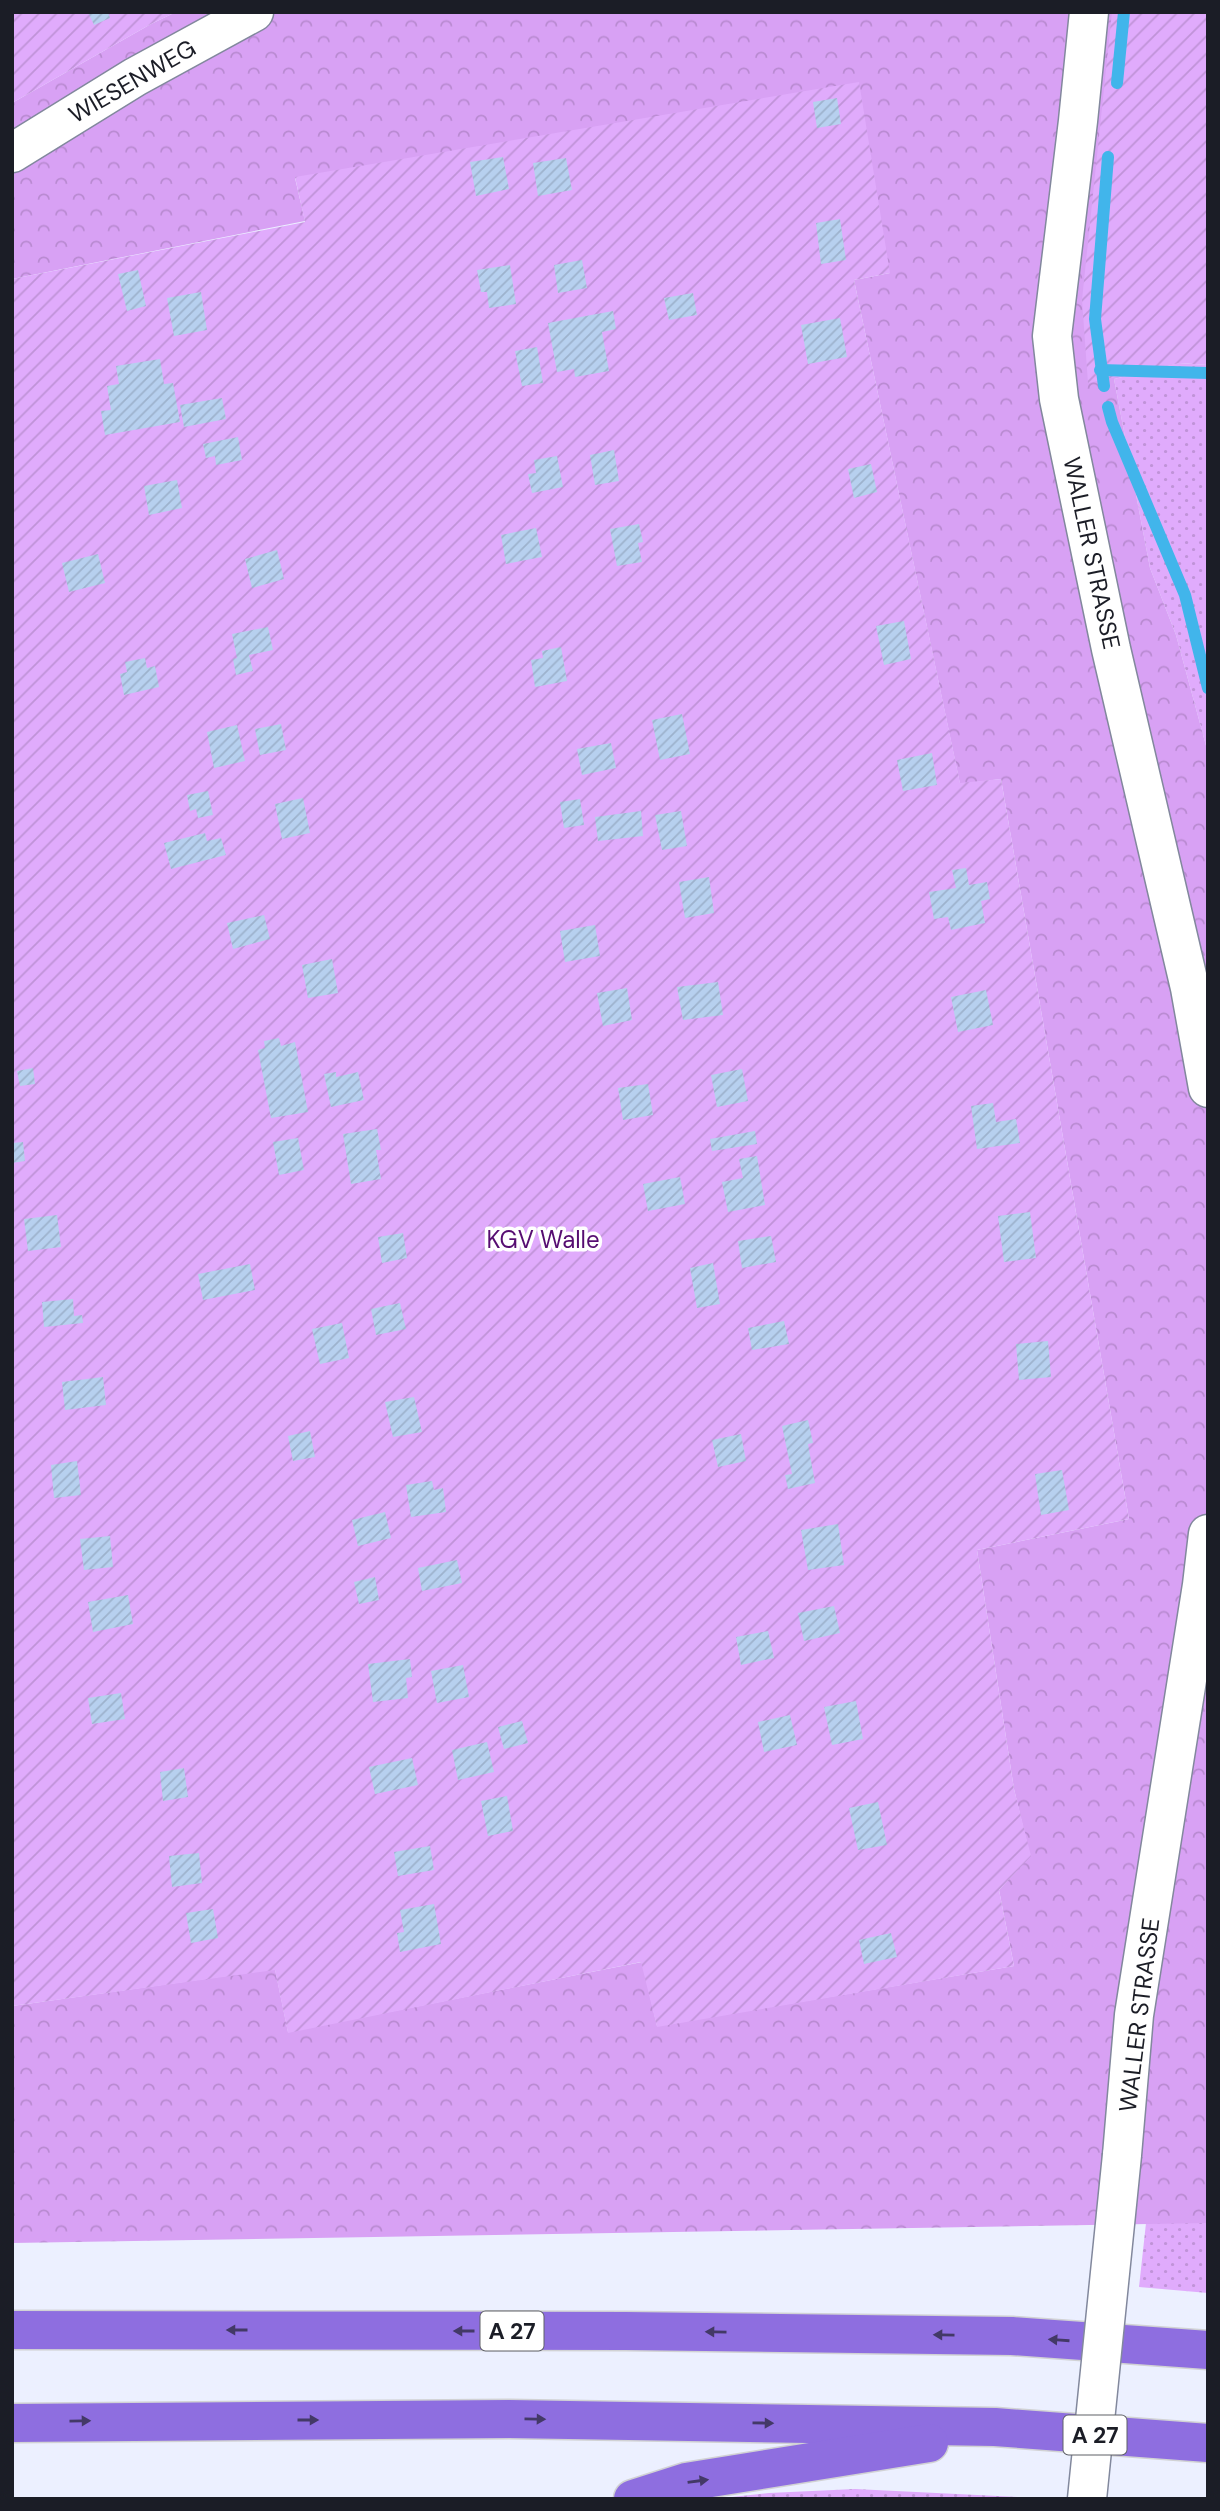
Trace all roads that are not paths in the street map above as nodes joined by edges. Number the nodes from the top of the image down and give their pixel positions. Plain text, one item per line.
1 (254, 12) edge
2 (1089, 12) edge
3 (12, 153) edge
4 (1208, 1088) edge
5 (1208, 1534) edge
6 (12, 2330) edge
7 (1197, 2347) edge
8 (12, 2423) edge
9 (995, 2427) junction
10 (1208, 2443) edge
11 (633, 2499) edge
12 (1087, 2499) edge

1 - 3 street, WIESENWEG
2 - 4 street, WALLER STRASSE
5 - 12 street, WALLER STRASSE, bridge
7 -> 6 highway, A 27
8 -> 9 highway, A 27
9 - 10 highway, A 27
11 -> 9 highway

